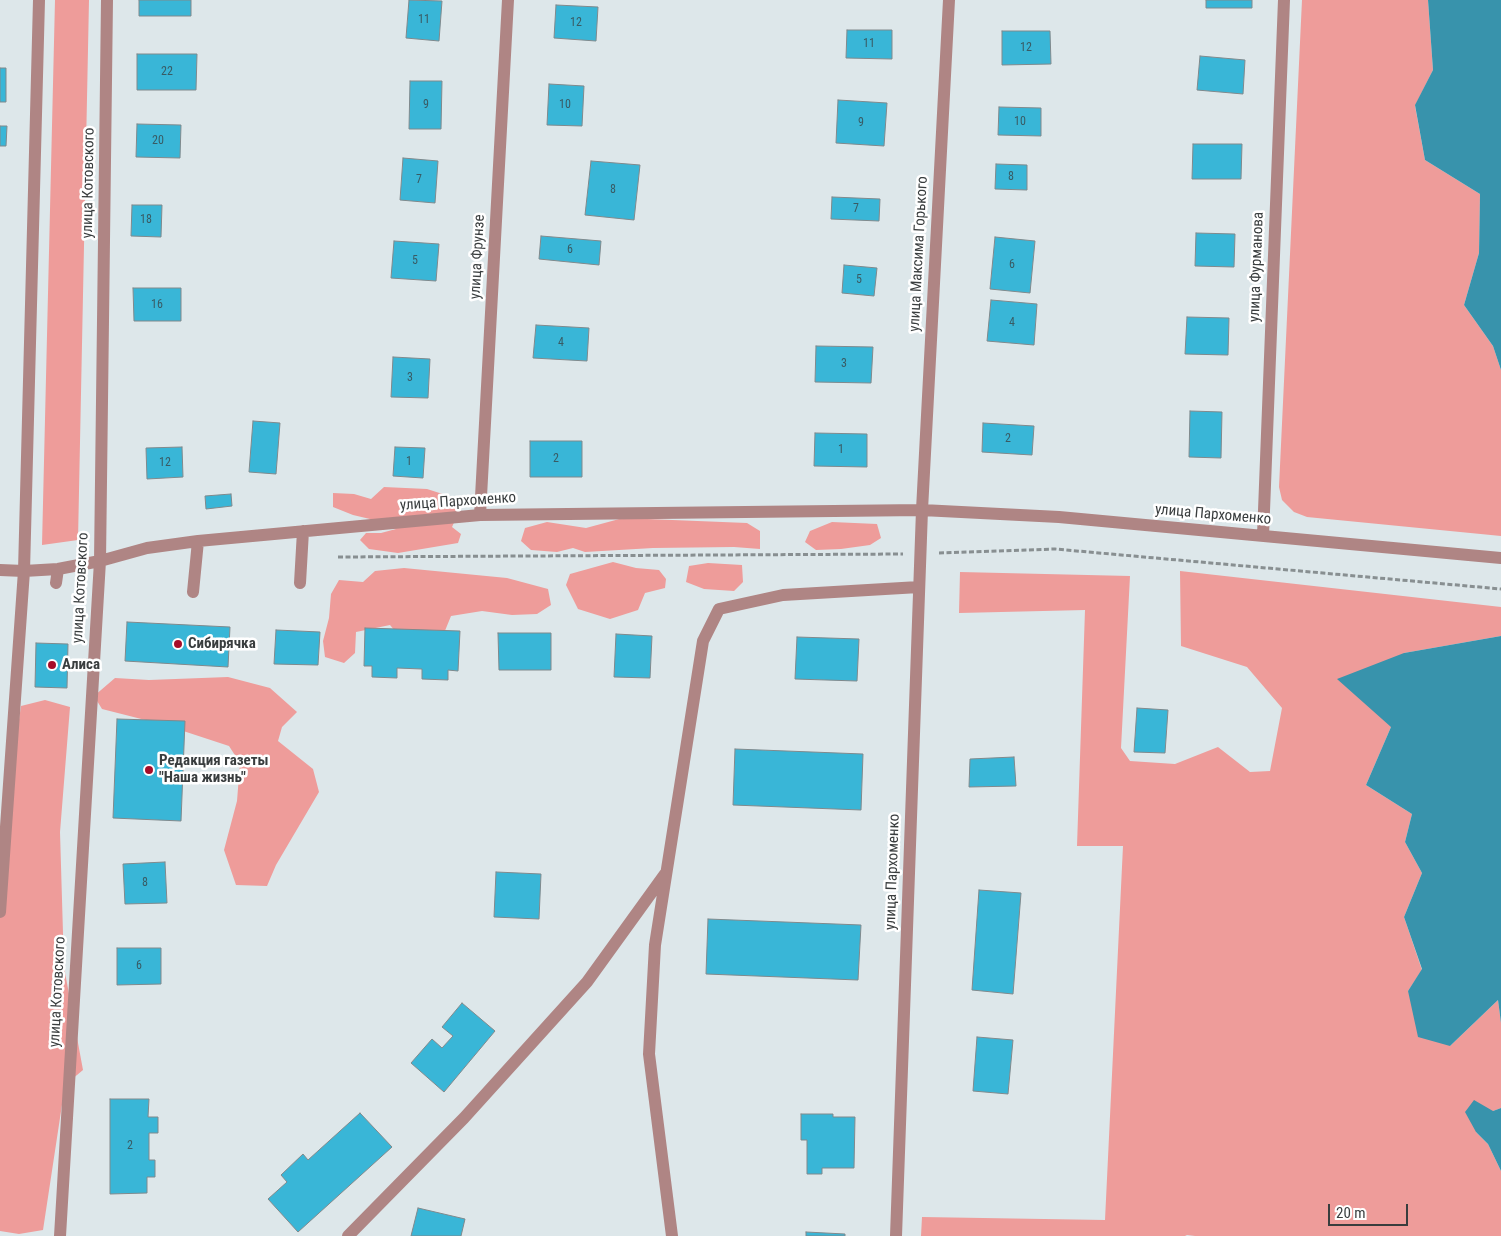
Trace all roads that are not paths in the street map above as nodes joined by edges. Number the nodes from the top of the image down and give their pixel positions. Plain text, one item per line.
1 (39, 0) edge
2 (107, 0) edge
3 (508, 0) edge
4 (949, 0) edge
5 (1284, 0) edge
6 (922, 510) junction
7 (480, 515) junction
8 (303, 531) junction
9 (1263, 536) junction
10 (198, 540) junction
11 (1501, 558) edge
12 (100, 561) junction
13 (58, 569) junction
14 (0, 570) edge
15 (24, 571) junction
16 (56, 583) dead end
17 (300, 583) dead end
18 (919, 587) junction
19 (192, 592) dead end
20 (666, 872) junction
21 (0, 912) edge
22 (60, 1236) edge
23 (348, 1236) edge
24 (672, 1236) edge
25 (896, 1236) edge

1 - 15 street
2 - 12 street, улица Котовского
3 - 7 street, улица Фрунзе
4 - 6 street, улица Максима Горького
5 - 9 street, улица Фурманова
6 - 7 street, улица Пархоменко
6 - 9 street, улица Пархоменко
6 - 18 street, улица Пархоменко
7 - 8 street, улица Пархоменко
8 - 10 street, улица Пархоменко
8 - 17 street
9 - 11 street, улица Пархоменко
10 - 12 street, улица Пархоменко
10 - 19 street
12 - 13 street, улица Пархоменко
12 - 22 street, улица Котовского
13 - 15 street, улица Пархоменко
13 - 16 street
14 - 15 street, улица Пархоменко
15 - 21 street
18 - 20 street
18 - 25 street, улица Пархоменко
20 - 23 street
20 - 24 street

